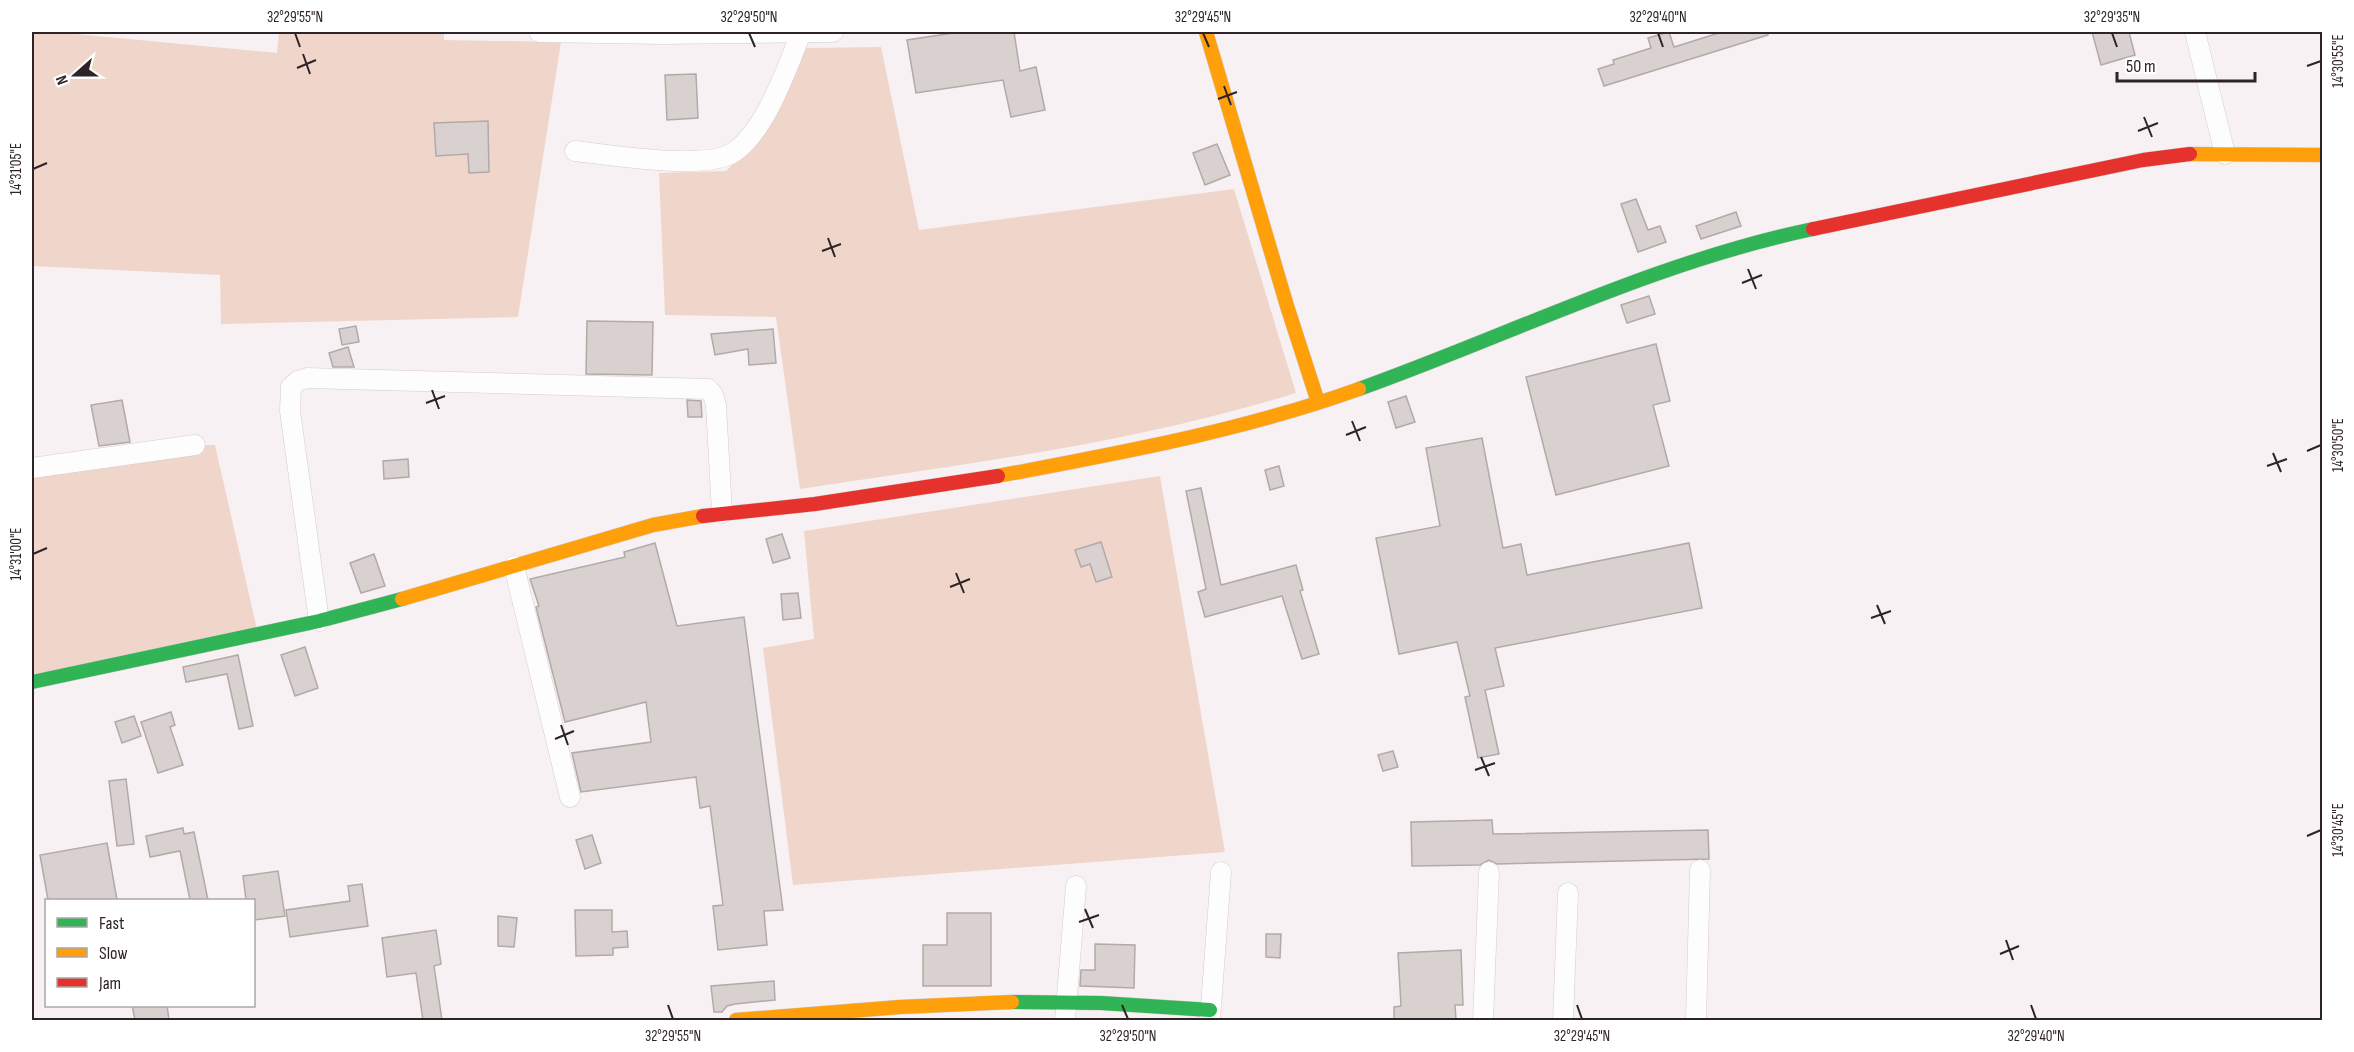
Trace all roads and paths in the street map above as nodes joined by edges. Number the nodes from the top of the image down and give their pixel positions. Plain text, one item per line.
1 (539, 32) edge
2 (833, 32) edge
3 (1206, 32) edge
4 (2195, 32) edge
5 (801, 33) edge
6 (575, 151) dead end
7 (2224, 154) junction
8 (2322, 155) edge
9 (1318, 402) junction
10 (195, 445) dead end
11 (32, 468) edge
12 (722, 513) junction
13 (514, 566) junction
14 (320, 621) junction
15 (32, 682) edge
16 (570, 797) dead end
17 (1700, 870) dead end
18 (1221, 872) dead end
19 (1489, 872) dead end
20 (1076, 886) dead end
21 (1568, 893) dead end
22 (1066, 1011) edge
23 (1210, 1015) edge
24 (736, 1020) edge
25 (1483, 1020) edge
26 (1563, 1020) edge
27 (1696, 1020) edge

1 - 5 street
2 - 5 street
3 - 9 street
4 - 7 street
5 - 6 street
7 - 8 street
7 - 9 street
9 - 12 street
10 - 11 street
12 - 13 street
12 - 14 street
13 - 14 street
13 - 16 street
14 - 15 street
17 - 27 street
18 - 23 street
19 - 25 street
20 - 22 street
21 - 26 street
22 - 23 street
22 - 24 street

